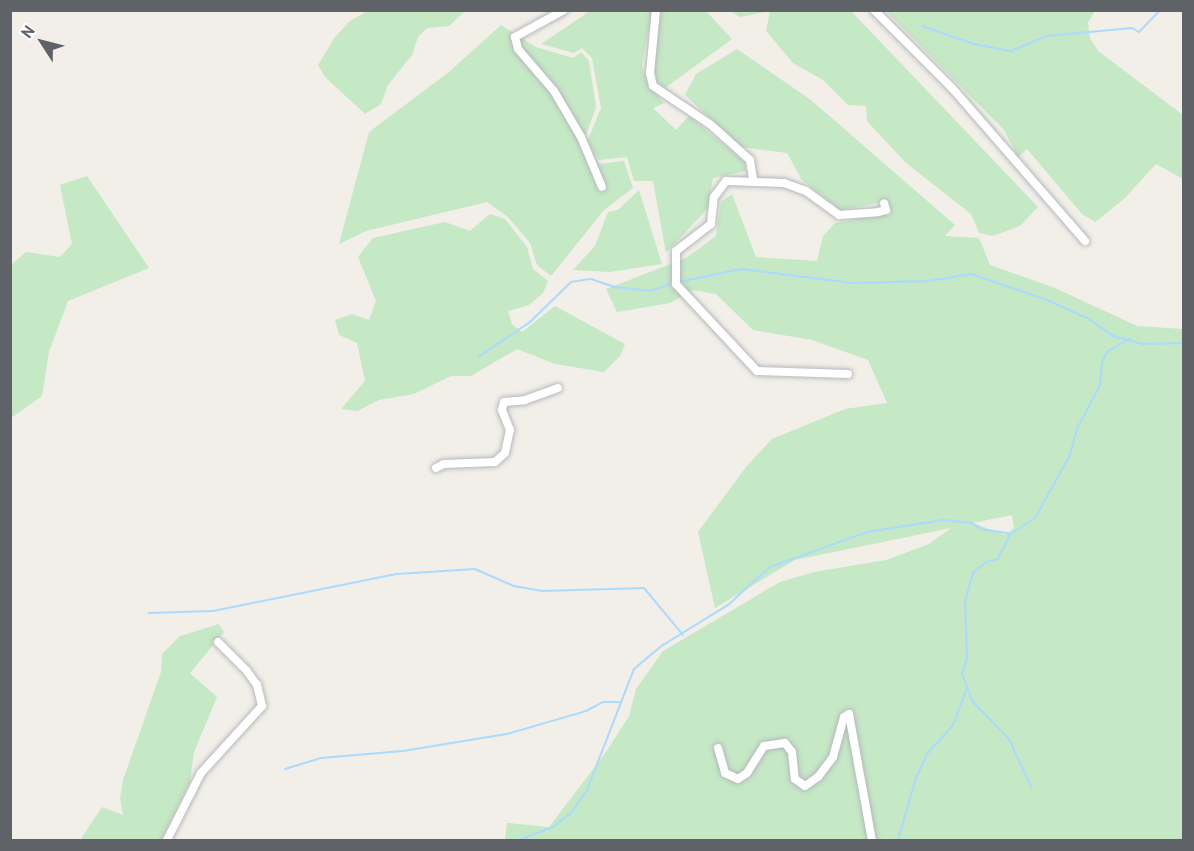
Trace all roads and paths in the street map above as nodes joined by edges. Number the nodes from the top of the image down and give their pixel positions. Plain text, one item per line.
1 (564, 10) edge
2 (656, 10) edge
3 (874, 10) edge
4 (753, 180) junction
5 (602, 188) dead end
6 (884, 203) dead end
7 (1085, 241) dead end
8 (848, 374) dead end
9 (558, 388) dead end
10 (436, 468) dead end
11 (219, 642) dead end
12 (718, 748) dead end
13 (167, 840) edge
14 (872, 840) edge

1 - 5 street
2 - 4 street
3 - 7 street
4 - 6 street
4 - 8 street
9 - 10 street
11 - 13 street
12 - 14 street

